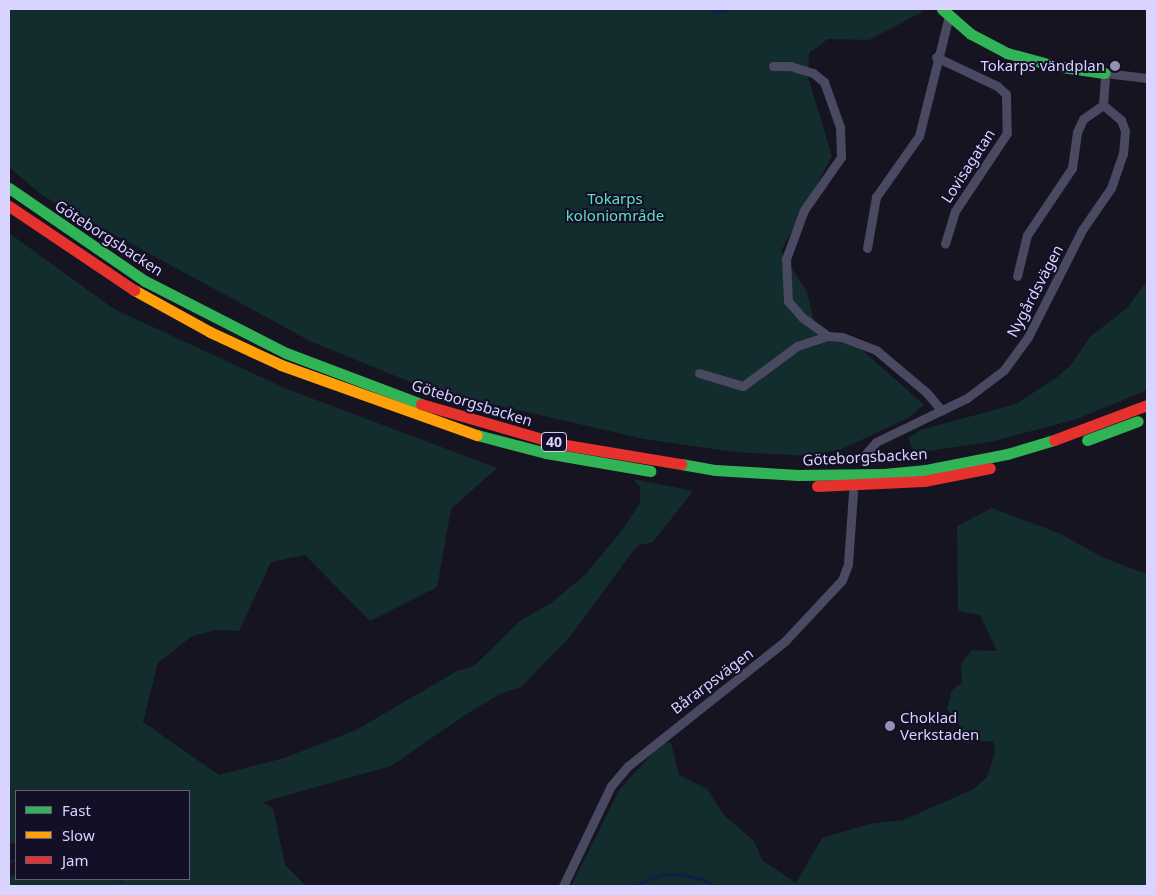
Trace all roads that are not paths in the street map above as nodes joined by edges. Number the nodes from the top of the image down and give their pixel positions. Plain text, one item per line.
1 (945, 12) edge
2 (936, 57) junction
3 (773, 66) dead end
4 (1105, 73) junction
5 (1147, 78) edge
6 (1102, 105) junction
7 (9, 188) edge
8 (9, 206) edge
9 (945, 243) dead end
10 (867, 248) dead end
11 (1017, 276) dead end
12 (828, 336) junction
13 (699, 373) dead end
14 (1147, 405) edge
15 (942, 411) junction
16 (1147, 417) edge
17 (863, 457) dead end
18 (853, 492) dead end
19 (563, 886) edge

1 - 2 street
1 - 4 main road
2 - 9 street, Lovisagatan
2 - 10 street
3 - 12 street
4 - 5 street
4 - 6 street
6 - 11 street, Nygårdsvägen
6 - 15 street, Nygårdsvägen
7 - 14 main road, Göteborgsbacken / 40
8 - 16 main road, Göteborgsbacken / 40
12 - 13 street
12 - 15 street
15 - 17 street, Nygårdsvägen
18 - 19 street, Bårarpsvägen

